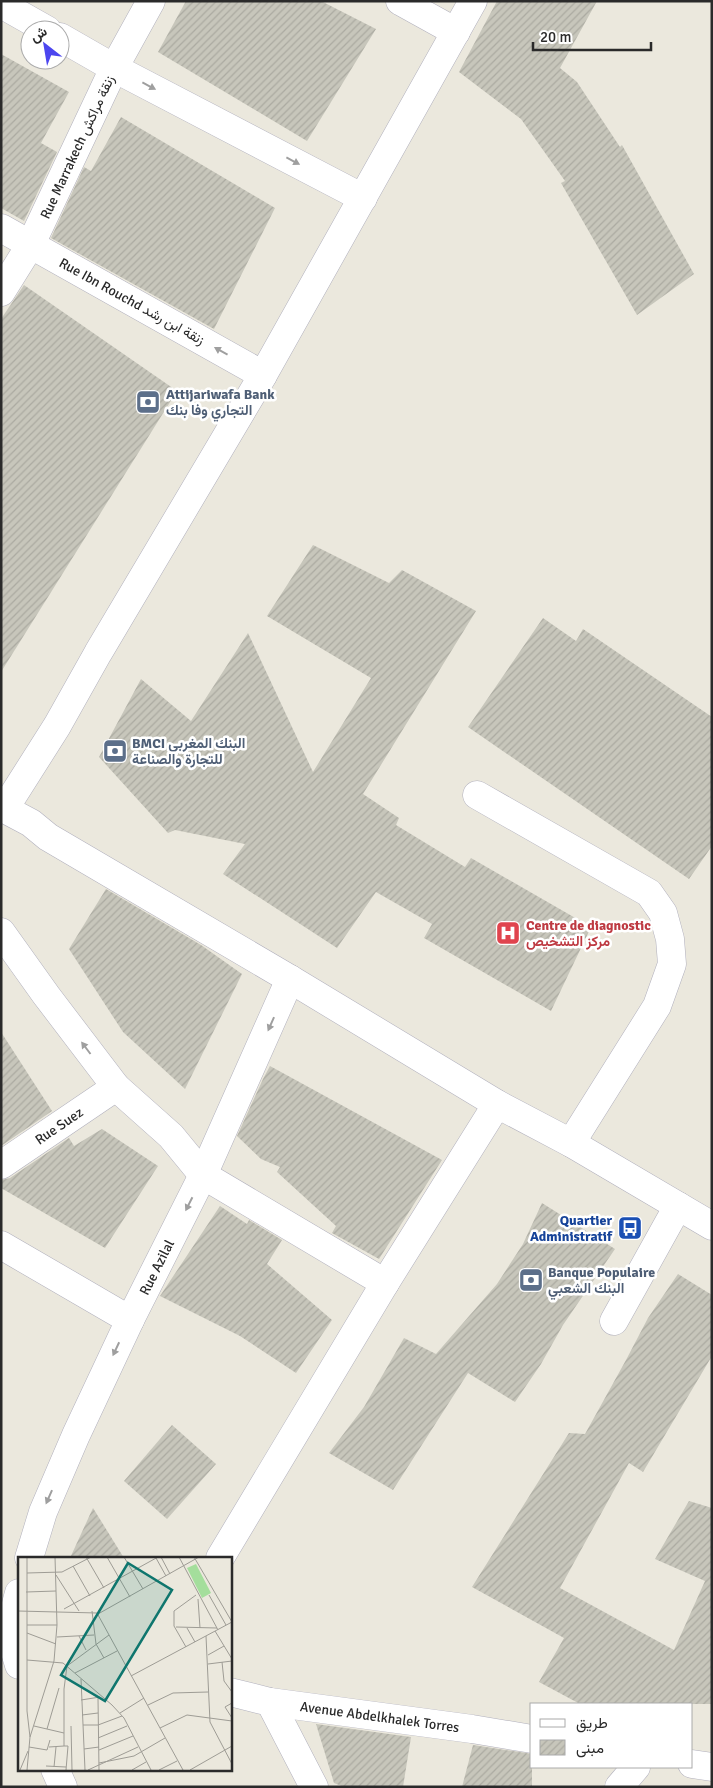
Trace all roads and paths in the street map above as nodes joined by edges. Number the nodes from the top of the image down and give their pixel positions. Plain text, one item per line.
1 (150, 1) edge
2 (400, 1) edge
3 (473, 1) edge
4 (1, 4) edge
5 (29, 20) edge
6 (456, 32) junction
7 (70, 43) edge
8 (114, 68) junction
9 (363, 198) junction
10 (1, 228) edge
11 (31, 244) junction
12 (1, 292) edge
13 (263, 375) junction
14 (477, 795) dead end
15 (3, 807) edge
16 (1, 932) edge
17 (290, 979) junction
18 (116, 1087) junction
19 (497, 1104) junction
20 (571, 1143) junction
21 (1, 1165) edge
22 (203, 1175) junction
23 (678, 1206) junction
24 (712, 1226) edge
25 (1, 1245) edge
26 (385, 1283) junction
27 (130, 1320) junction
28 (614, 1321) dead end
29 (29, 1557) edge
30 (221, 1557) edge
31 (18, 1598) edge
32 (10, 1639) edge
33 (18, 1662) edge
34 (231, 1692) edge
35 (270, 1702) junction
36 (530, 1739) edge
37 (693, 1764) edge
38 (712, 1767) edge
39 (635, 1768) edge
40 (55, 1770) edge
41 (63, 1787) edge
42 (314, 1787) edge
43 (619, 1787) edge

1 - 8 street, Rue Marrakech زنقة مراكش
2 - 6 street
3 - 6 street
4 - 5 street
6 - 9 street
7 - 8 street
8 -> 9 street
8 - 11 street, Rue Marrakech زنقة مراكش
9 - 13 street
10 - 11 street, Rue Ibn Rouchd زنقة ابن رشد
11 - 12 street, Rue Marrakech زنقة مراكش
13 -> 11 street, Rue Ibn Rouchd زنقة ابن رشد
13 - 15 street
14 - 20 street
15 - 17 street
18 -> 16 street
17 - 19 street
17 -> 22 street, Rue Azilal
18 - 21 street, Rue Suez
18 - 22 street
19 - 20 street
19 - 26 street
20 - 23 street
22 - 26 street
22 -> 27 street, Rue Azilal
23 - 24 street
23 - 28 street
25 - 27 street
26 - 30 street
27 -> 29 street, Rue Azilal
31 - 32 street
32 - 33 street
34 - 35 street, Avenue Abdelkhalek Torres
35 - 36 street, Avenue Abdelkhalek Torres
35 - 42 street
37 - 38 street
39 - 43 street
40 - 41 street

